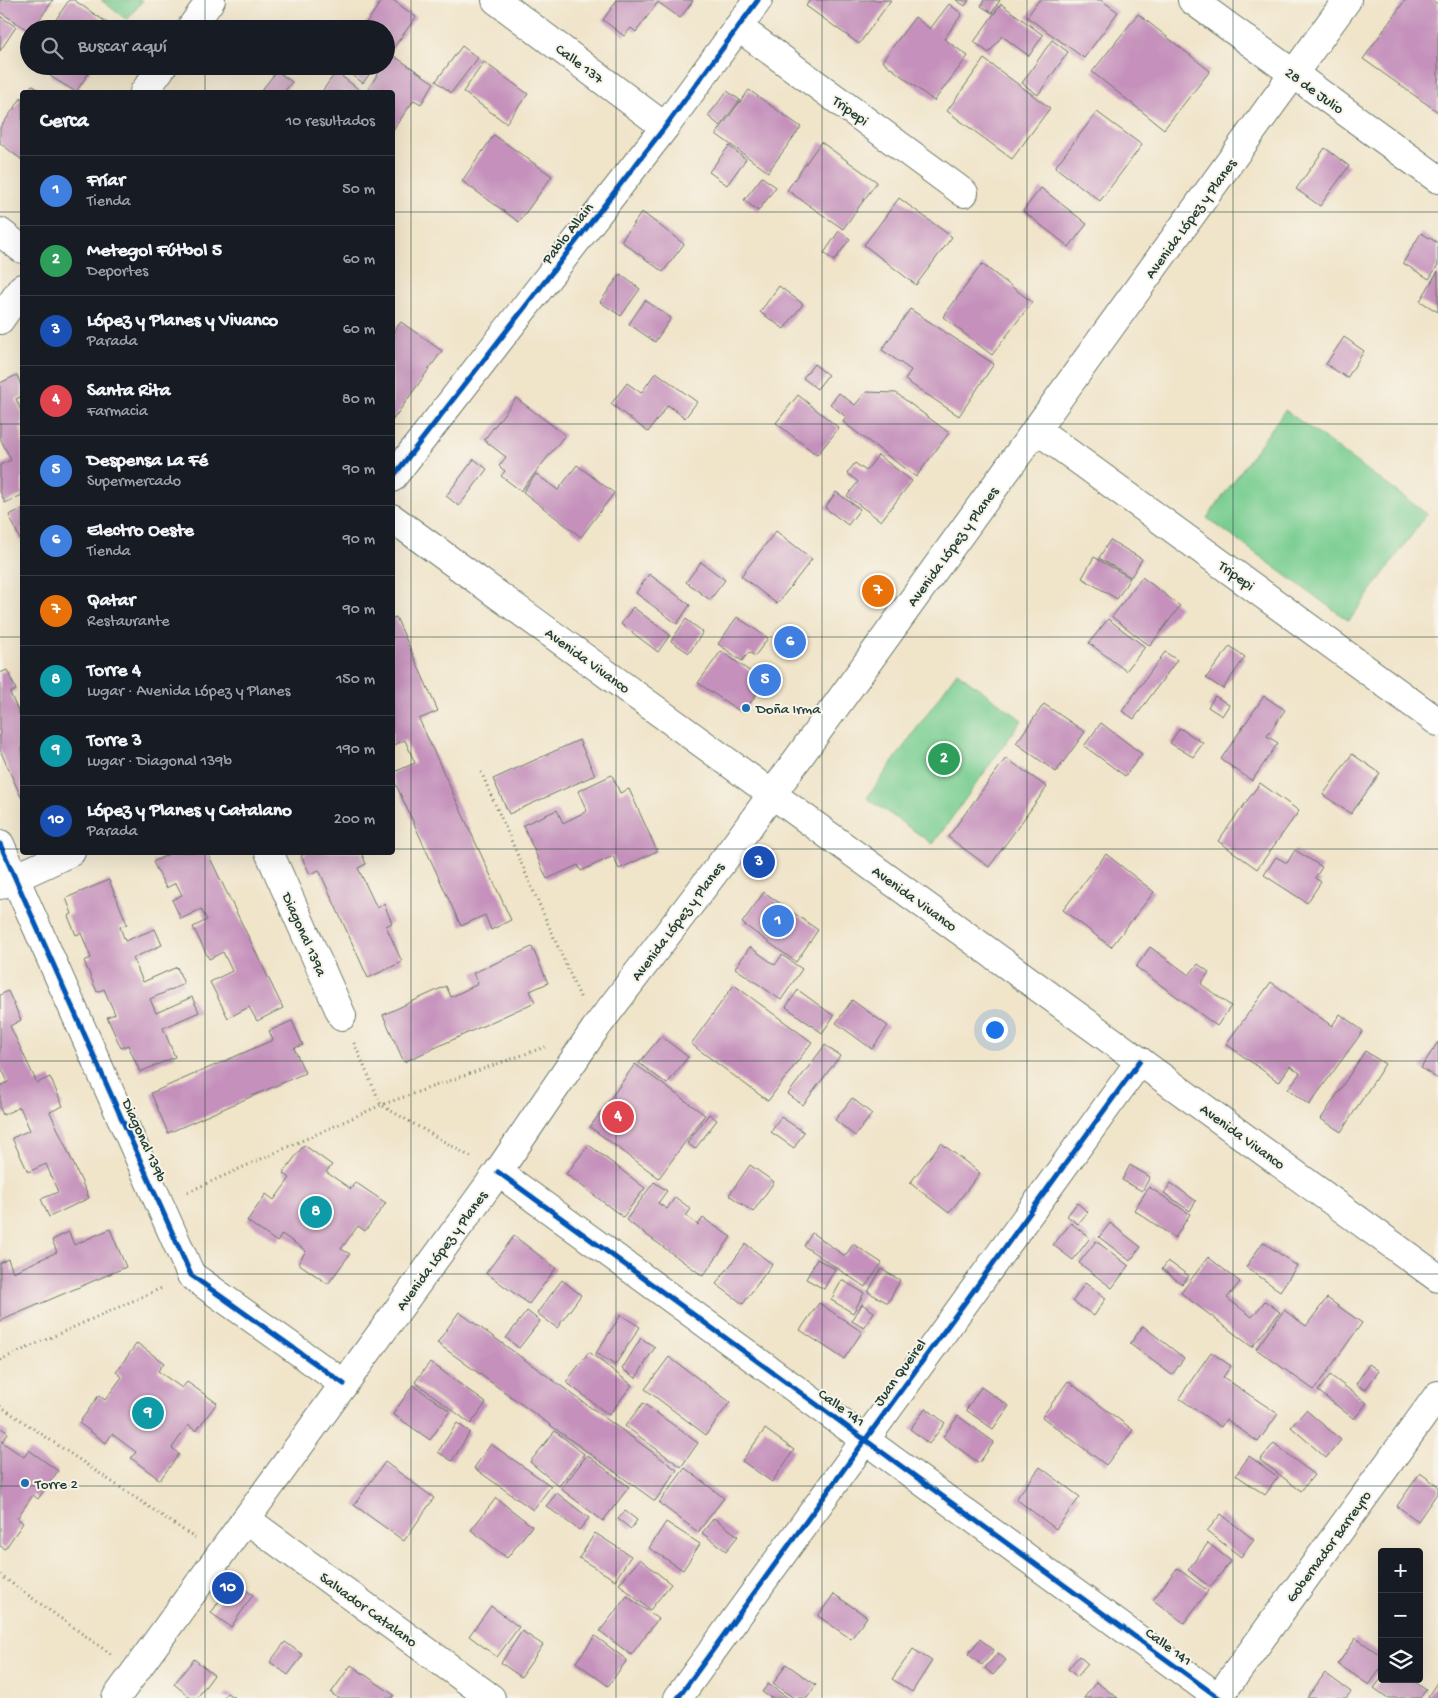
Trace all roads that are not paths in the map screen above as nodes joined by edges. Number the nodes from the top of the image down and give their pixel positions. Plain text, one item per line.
1 (212, 0) edge
2 (496, 0) edge
3 (758, 0) edge
4 (1192, 0) edge
5 (1347, 0) edge
6 (197, 20) edge
7 (738, 27) junction
8 (1294, 74) junction
9 (156, 75) edge
10 (145, 90) edge
11 (665, 127) junction
12 (1438, 179) edge
13 (964, 193) dead end
14 (0, 232) edge
15 (20, 247) edge
16 (20, 291) edge
17 (0, 320) edge
18 (1036, 429) junction
19 (395, 474) edge
20 (395, 520) edge
21 (1438, 722) edge
22 (772, 794) junction
23 (0, 844) edge
24 (64, 855) edge
25 (270, 855) edge
26 (7, 881) edge
27 (342, 1016) road end
28 (1140, 1061) junction
29 (498, 1172) junction
30 (1438, 1278) edge
31 (344, 1384) junction
32 (1438, 1394) edge
33 (865, 1440) junction
34 (246, 1519) junction
35 (116, 1698) edge
36 (491, 1698) edge
37 (678, 1698) edge
38 (1218, 1698) edge

1 - 6 street
2 - 11 street, Calle 137
3 - 7 street, Pablo Allain
4 - 8 street, 28 de Julio
5 - 8 street, Avenida López y Planes
7 - 11 street, Pablo Allain
7 - 13 street, Tripepi
8 - 12 street, 28 de Julio
8 - 18 street, Avenida López y Planes
9 - 10 street
11 - 19 street, Pablo Allain
14 - 15 street
16 - 17 street
18 - 21 street, Tripepi
18 - 22 street, Avenida López y Planes
20 - 22 street, Avenida Vivanco
22 - 28 street, Avenida Vivanco
22 - 29 street, Avenida López y Planes
23 - 26 street, Diagonal 139b
24 - 26 street
25 - 27 street, Diagonal 139a
26 - 31 street, Diagonal 139b
28 - 30 street, Avenida Vivanco
28 - 33 street, Juan Queirel
29 - 31 street, Avenida López y Planes
29 - 33 street, Calle 141
31 - 34 street, Avenida López y Planes
32 - 38 street, Gobernador Barreyro
33 - 37 street, Juan Queirel
33 - 38 street, Calle 141
34 - 35 street, Avenida López y Planes
34 - 36 street, Salvador Catalano

